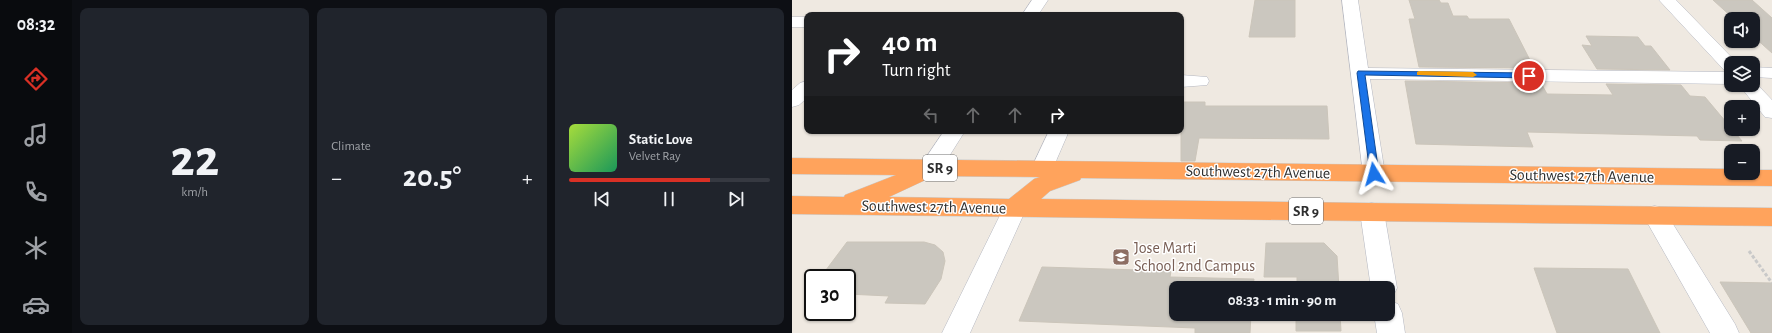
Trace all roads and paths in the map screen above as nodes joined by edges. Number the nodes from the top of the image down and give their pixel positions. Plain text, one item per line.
1 (1040, 0) edge
2 (1350, 0) edge
3 (1667, 0) edge
4 (1032, 12) edge
5 (792, 22) edge
6 (804, 22) edge
7 (1724, 60) edge
8 (1760, 72) edge
9 (1361, 73) junction
10 (1772, 73) edge
11 (1724, 78) edge
12 (1184, 81) edge
13 (1200, 81) dead end
14 (804, 90) edge
15 (1754, 92) edge
16 (792, 101) edge
17 (1772, 112) edge
18 (953, 134) edge
19 (1058, 134) edge
20 (792, 166) edge
21 (930, 168) junction
22 (1042, 169) junction
23 (1088, 169) junction
24 (1374, 174) junction
25 (1772, 178) edge
26 (792, 205) edge
27 (840, 206) junction
28 (1014, 207) junction
29 (1372, 212) junction
30 (1655, 215) junction
31 (1772, 217) edge
32 (1749, 251) dead end
33 (1383, 281) edge
34 (1772, 283) edge
35 (1389, 321) edge
36 (956, 333) edge
37 (1391, 333) edge
38 (1725, 333) edge

1 - 4 street
2 - 9 street
3 - 7 street
5 - 6 street
8 - 10 street
9 - 11 street
9 - 24 street
12 - 13 street
14 - 16 street
15 - 17 street
18 - 21 street
19 - 22 street
20 - 21 highway, Southwest 27th Avenue / SR 9
21 - 22 highway, Southwest 27th Avenue / SR 9
21 - 27 highway
22 - 23 highway, Southwest 27th Avenue / SR 9
23 - 24 highway, Southwest 27th Avenue / SR 9
23 - 28 highway
24 - 25 highway, Southwest 27th Avenue / SR 9
26 - 27 highway, Southwest 27th Avenue / SR 9
27 - 28 highway, Southwest 27th Avenue / SR 9
28 - 29 highway, Southwest 27th Avenue / SR 9
28 - 36 street
29 - 30 highway, Southwest 27th Avenue / SR 9
29 - 33 street
30 - 31 highway, Southwest 27th Avenue / SR 9
30 - 38 street
32 - 34 path
35 - 37 street

